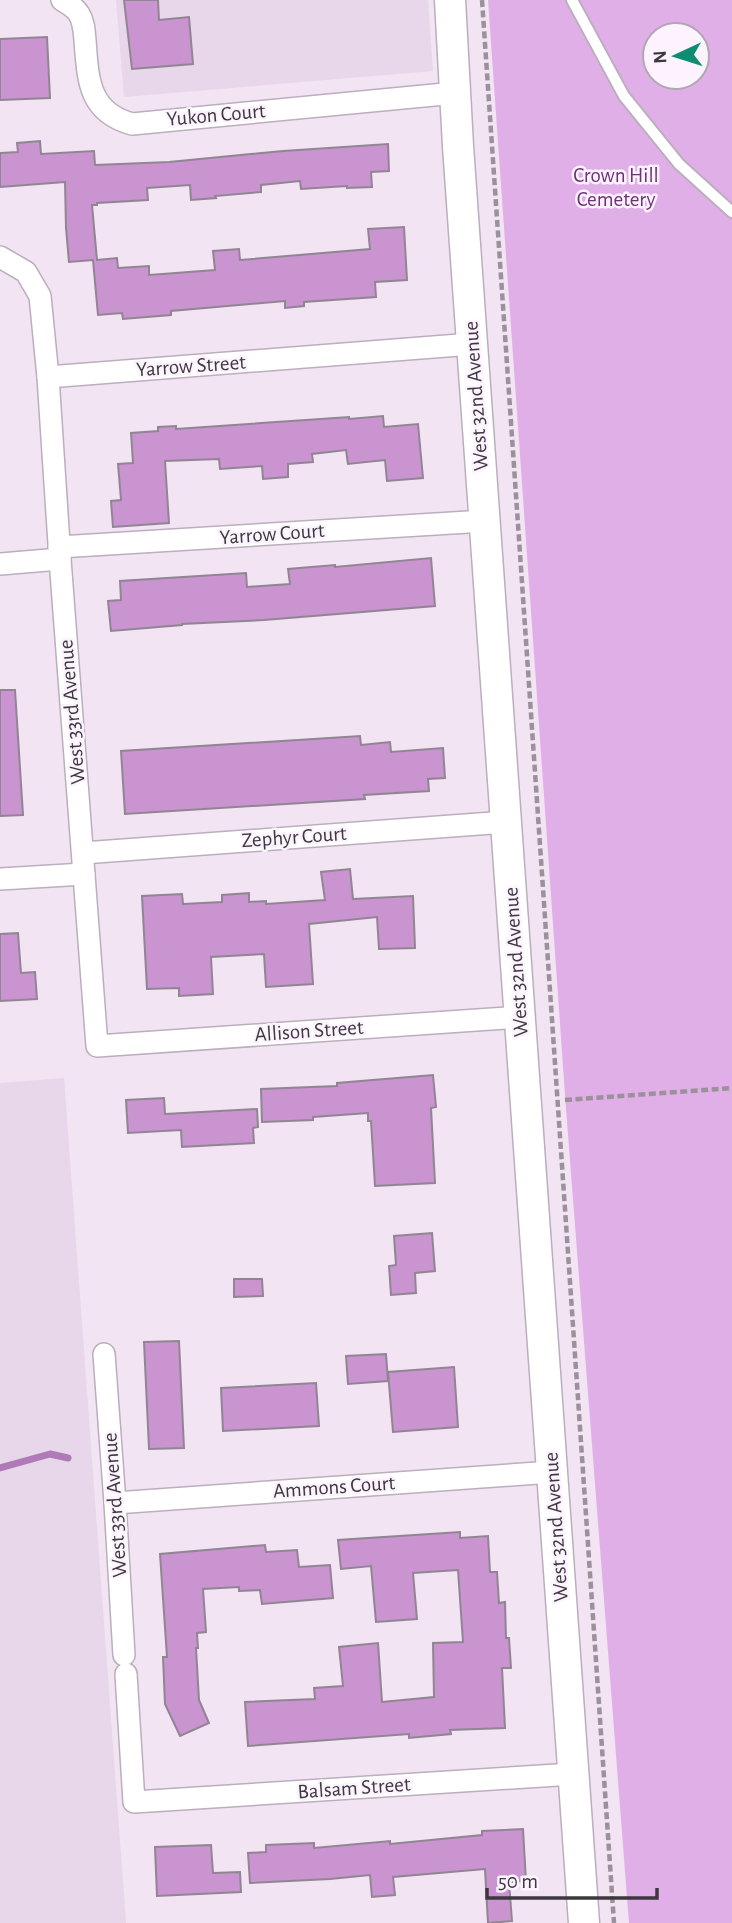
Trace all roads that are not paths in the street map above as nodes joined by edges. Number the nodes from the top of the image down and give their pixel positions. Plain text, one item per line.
1 (62, 0) edge
2 (450, 0) edge
3 (572, 0) edge
4 (455, 93) junction
5 (732, 212) edge
6 (0, 257) edge
7 (472, 344) junction
8 (48, 377) junction
9 (485, 521) junction
10 (59, 553) junction
11 (0, 564) edge
12 (506, 822) junction
13 (83, 863) junction
14 (0, 879) edge
15 (520, 1017) junction
16 (97, 1046) joint
17 (104, 1354) dead end
18 (552, 1472) junction
19 (116, 1503) junction
20 (573, 1774) junction
21 (134, 1802) joint
22 (584, 1923) edge

1 - 4 street, Yukon Court
2 - 4 street, West 32nd Avenue
3 - 5 lane
4 - 7 street, West 32nd Avenue
6 - 8 street
7 - 8 street, Yarrow Street
7 - 9 street, West 32nd Avenue
8 - 10 street, West 33rd Avenue
9 - 10 street, Yarrow Court
9 - 12 street, West 32nd Avenue
10 - 11 street, Yarrow Court
10 - 13 street, West 33rd Avenue
12 - 13 street, Zephyr Court
12 - 15 street, West 32nd Avenue
13 - 14 street, Zephyr Court
13 - 16 street, West 33rd Avenue
15 - 16 street, Allison Street
15 - 18 street, West 32nd Avenue
17 - 19 street, West 33rd Avenue
18 - 19 street, Ammons Court
18 - 20 street, West 32nd Avenue
19 - 21 street, West 33rd Avenue
20 - 21 street, Balsam Street
20 - 22 street, West 32nd Avenue

